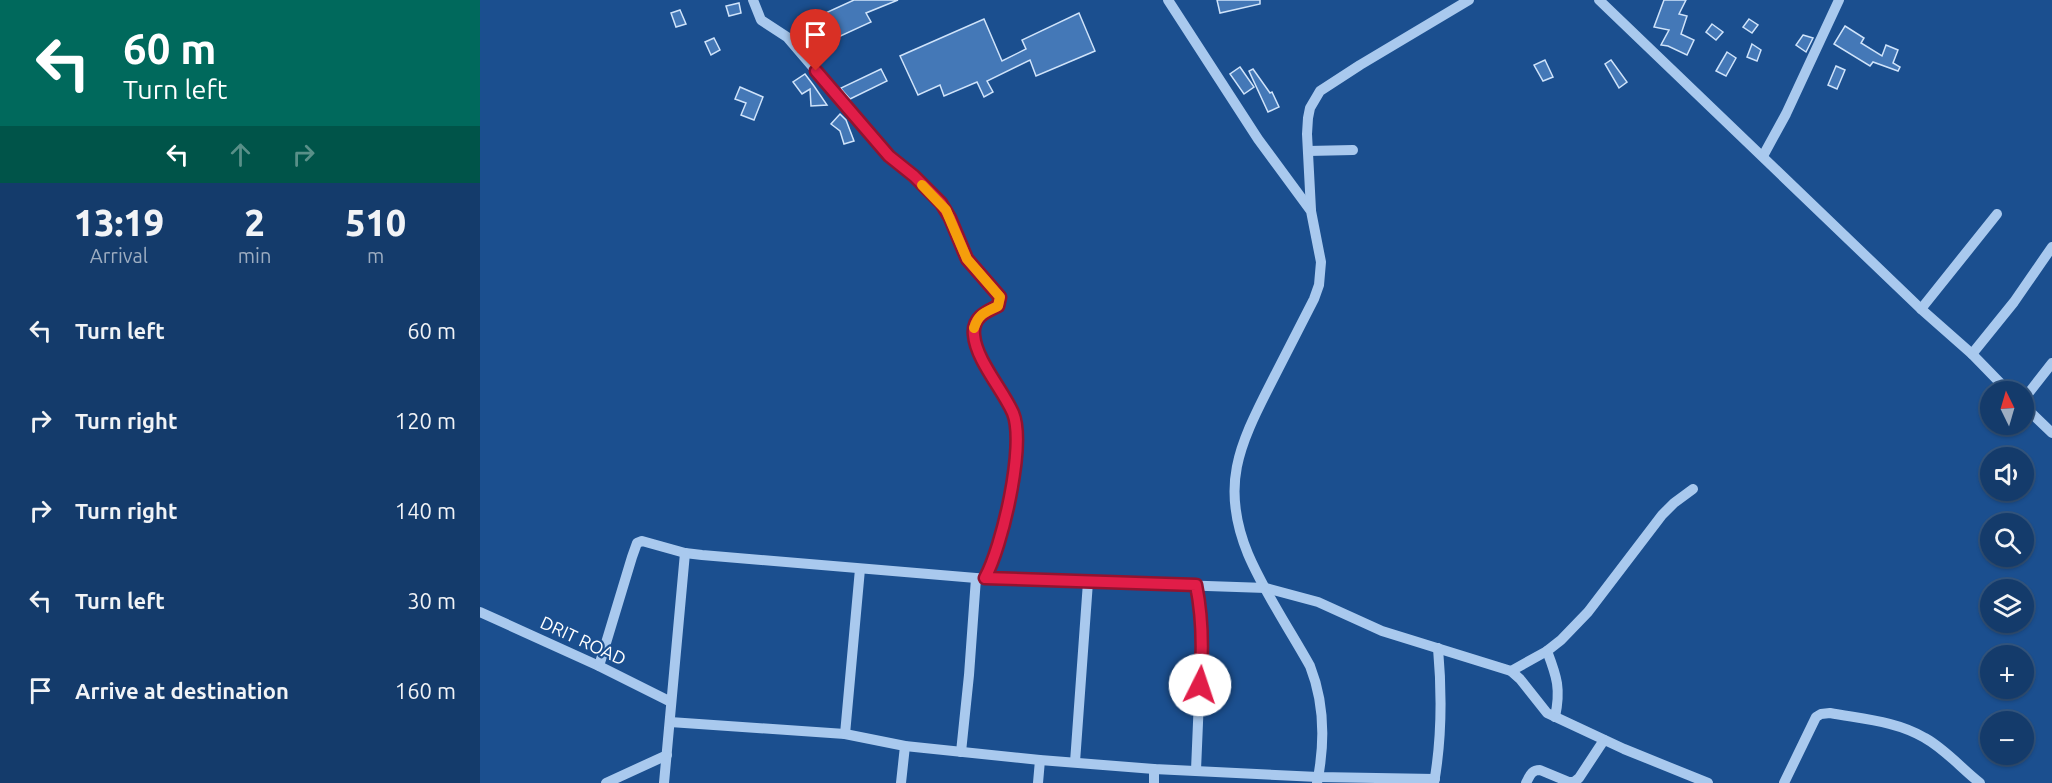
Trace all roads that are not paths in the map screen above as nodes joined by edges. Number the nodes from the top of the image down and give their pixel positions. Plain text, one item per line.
1 (753, 0) edge
2 (1168, 0) edge
3 (1469, 0) edge
4 (1599, 0) edge
5 (1839, 0) edge
6 (1353, 150) dead end
7 (1308, 151) junction
8 (1763, 156) junction
9 (1311, 211) junction
10 (1997, 214) dead end
11 (2052, 247) edge
12 (1921, 309) junction
13 (1972, 354) junction
14 (2052, 363) edge
15 (1998, 381) edge
16 (2034, 386) edge
17 (2034, 416) edge
18 (2052, 433) edge
19 (1693, 489) dead end
20 (685, 553) junction
21 (860, 569) junction
22 (980, 578) junction
23 (1088, 582) junction
24 (1196, 585) junction
25 (1266, 588) junction
26 (480, 612) edge
27 (1438, 648) junction
28 (1547, 651) junction
29 (599, 666) junction
30 (1510, 671) junction
31 (671, 702) junction
32 (1555, 717) junction
33 (670, 722) junction
34 (845, 734) junction
35 (1604, 740) junction
36 (905, 746) junction
37 (961, 752) junction
38 (667, 755) junction
39 (1040, 760) junction
40 (1075, 762) junction
41 (1154, 769) junction
42 (1196, 770) junction
43 (1966, 779) edge
44 (1317, 780) edge
45 (1435, 781) edge
46 (606, 783) edge
47 (664, 783) edge
48 (901, 783) edge
49 (1038, 783) edge
50 (1154, 783) edge
51 (1526, 783) edge
52 (1708, 783) edge
53 (1784, 783) edge
54 (1980, 783) edge

1 - 22 street
2 - 9 street
3 - 7 street
4 - 8 street
5 - 8 street
6 - 7 street
7 - 9 street
8 - 12 street
9 - 25 street
10 - 12 street
11 - 13 street
12 - 13 street
13 - 15 street
14 - 16 street
17 - 18 street
19 - 28 street
20 - 21 street
20 - 29 street
20 - 31 street
21 - 22 street
21 - 34 street
22 - 23 street
22 - 37 street
23 - 24 street
23 - 40 street
24 - 25 street
24 - 42 street
25 - 27 street
25 - 44 street
26 - 29 street, DRIT ROAD
27 - 30 street
27 - 45 street
28 - 30 street
28 - 32 street
29 - 31 street, DRIT ROAD
30 - 32 street
31 - 33 street
32 - 35 street
33 - 34 street
33 - 38 street
34 - 36 street
35 - 51 street
35 - 52 street
36 - 37 street
36 - 48 street
37 - 39 street
38 - 46 street
38 - 47 street
39 - 40 street
39 - 49 street
40 - 41 street
41 - 42 street
41 - 50 street
42 - 44 street
43 - 53 street
43 - 54 street
44 - 45 street

